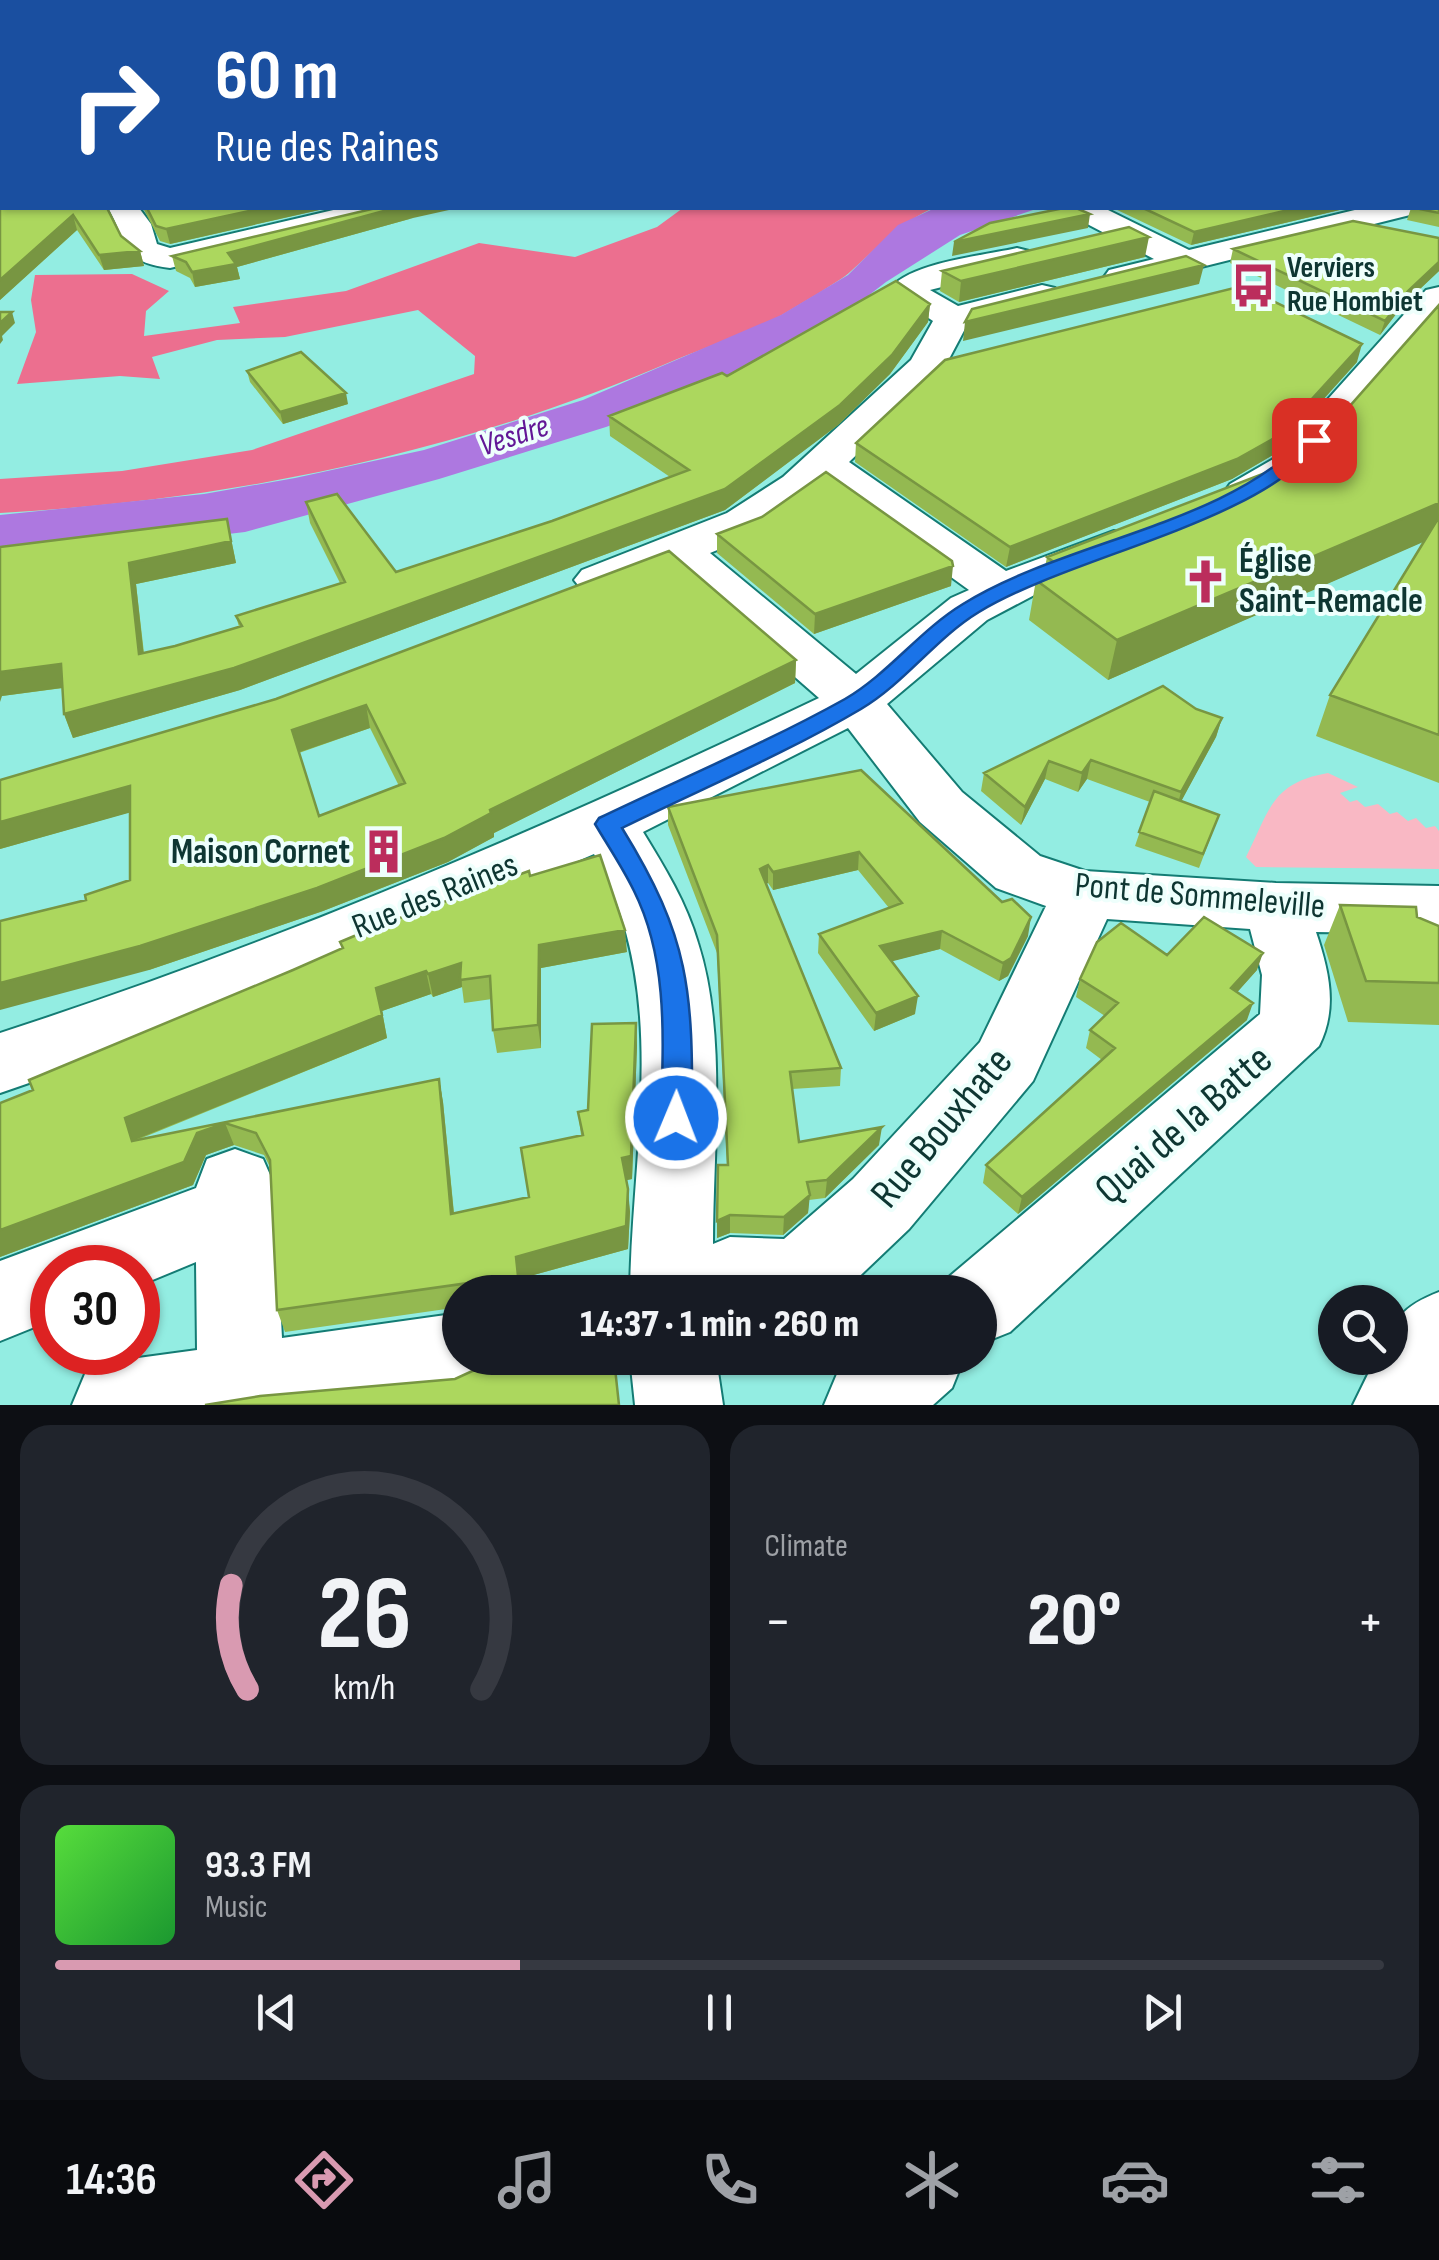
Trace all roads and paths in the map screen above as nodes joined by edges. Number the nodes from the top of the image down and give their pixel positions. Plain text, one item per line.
1 (124, 210) edge
2 (372, 210) edge
3 (1085, 210) edge
4 (1391, 210) edge
5 (1350, 221) junction
6 (1127, 233) junction
7 (1421, 236) edge
8 (1184, 261) junction
9 (1226, 281) dead end
10 (1439, 298) edge
11 (953, 318) junction
12 (976, 357) edge
13 (927, 366) junction
14 (824, 465) junction
15 (1215, 506) edge
16 (1145, 533) edge
17 (678, 550) junction
18 (1003, 591) junction
19 (556, 596) edge
20 (856, 702) junction
21 (608, 824) junction
22 (1083, 894) junction
23 (1276, 906) junction
24 (1439, 910) edge
25 (1, 1063) edge
26 (133, 1245) edge
27 (700, 1275) edge
28 (799, 1275) edge
29 (30, 1288) edge
30 (997, 1289) edge
31 (0, 1300) edge
32 (1439, 1332) edge
33 (442, 1359) edge
34 (676, 1375) edge
35 (902, 1375) edge
36 (242, 1387) junction
37 (116, 1405) edge
38 (680, 1405) edge
39 (868, 1405) edge
40 (1396, 1405) edge

1 - 2 street
3 - 6 street
4 - 5 street
5 - 7 street
5 - 8 street
6 - 8 street
6 - 11 street
8 - 9 street
8 - 11 street
10 - 15 street
11 - 13 street
12 - 13 street
13 - 14 street
14 - 17 street
14 - 18 street
16 - 18 street, Rue des Raines
17 - 19 street
17 - 20 street, Pont de Sommeleville
18 - 20 street, Rue des Raines
20 - 21 street, Rue des Raines
20 - 22 street, Pont de Sommeleville
21 - 25 street, Rue des Raines
21 - 27 street
22 - 23 street, Pont de Sommeleville
22 - 28 street, Rue Bouxhate
23 - 24 street, Pont de Sommeleville
23 - 30 street, Quai de la Batte
26 - 36 street
29 - 31 street
32 - 40 street
33 - 36 street
34 - 38 street
35 - 39 street
36 - 37 street

